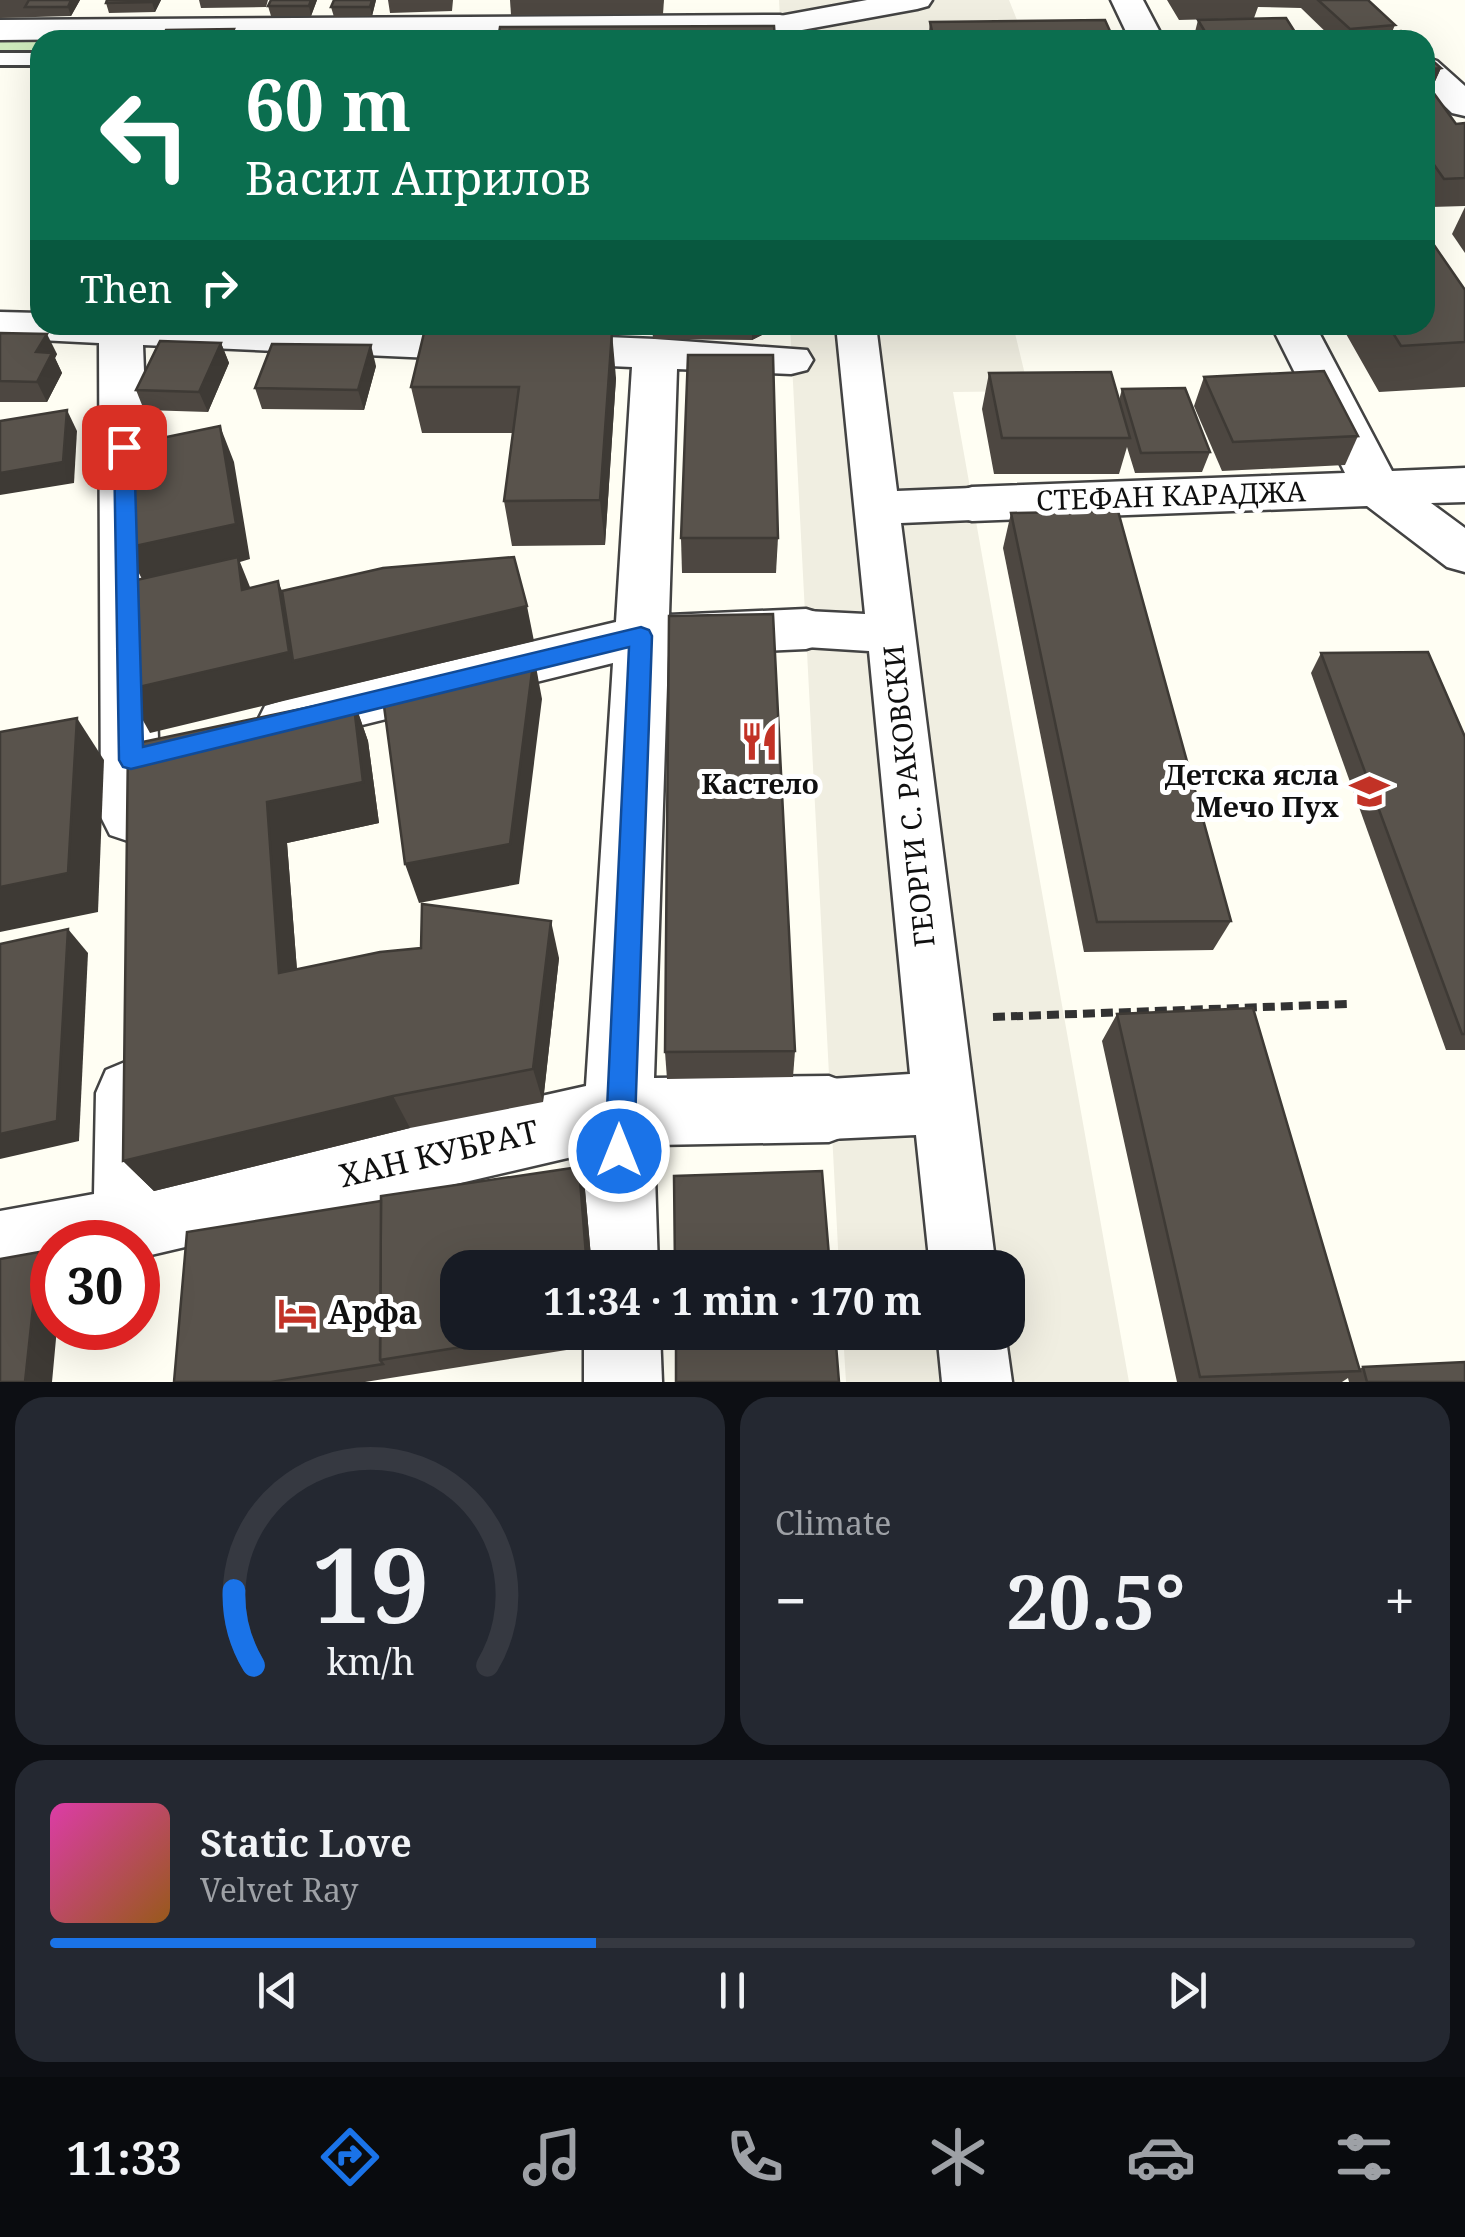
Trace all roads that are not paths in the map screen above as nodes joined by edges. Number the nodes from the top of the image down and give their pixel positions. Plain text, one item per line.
1 (917, 0) edge
2 (1127, 0) edge
3 (821, 19) edge
4 (486, 22) edge
5 (169, 23) edge
6 (780, 25) joint
7 (0, 30) edge
8 (1142, 30) edge
9 (30, 58) edge
10 (0, 59) edge
11 (1435, 77) edge
12 (1465, 105) edge
13 (30, 298) edge
14 (10, 325) edge
15 (121, 335) edge
16 (452, 335) edge
17 (1298, 335) edge
18 (858, 343) edge
19 (655, 353) junction
20 (791, 360) joint
21 (1465, 485) edge
22 (1376, 488) junction
23 (972, 504) joint
24 (876, 508) junction
25 (1465, 554) edge
26 (806, 629) joint
27 (890, 634) junction
28 (641, 636) junction
29 (244, 732) edge
30 (188, 746) edge
31 (131, 760) junction
32 (131, 876) edge
33 (130, 1050) edge
34 (943, 1103) junction
35 (829, 1109) joint
36 (618, 1112) junction
37 (130, 1220) edge
38 (147, 1220) edge
39 (30, 1242) edge
40 (0, 1248) edge
41 (621, 1250) edge
42 (961, 1250) edge
43 (622, 1350) edge
44 (973, 1350) edge
45 (623, 1382) edge
46 (977, 1382) edge

1 - 3 street
2 - 8 street
3 - 6 street
4 - 5 street
4 - 6 street
5 - 7 street
9 - 10 lane
11 - 12 street
13 - 14 street
15 - 31 street
16 - 19 street
17 - 22 street
18 - 20 street
18 - 24 street, ГЕОРГИ С. РАКОВСКИ
19 - 20 street
19 - 28 street
21 - 22 street, СТЕФАН КАРАДЖА
22 - 23 street, СТЕФАН КАРАДЖА
22 - 25 street
23 - 24 street, СТЕФАН КАРАДЖА
24 - 27 street, ГЕОРГИ С. РАКОВСКИ
26 - 27 street
26 - 28 street
27 - 34 street, ГЕОРГИ С. РАКОВСКИ
28 - 29 street
28 - 36 street
30 - 31 street
31 - 32 street
33 - 37 street
34 - 35 street, ХАН КУБРАТ
34 - 42 street, ГЕОРГИ С. РАКОВСКИ
35 - 36 street, ХАН КУБРАТ
36 - 38 street, ХАН КУБРАТ
36 - 41 street
39 - 40 street, ХАН КУБРАТ
43 - 45 street
44 - 46 street

